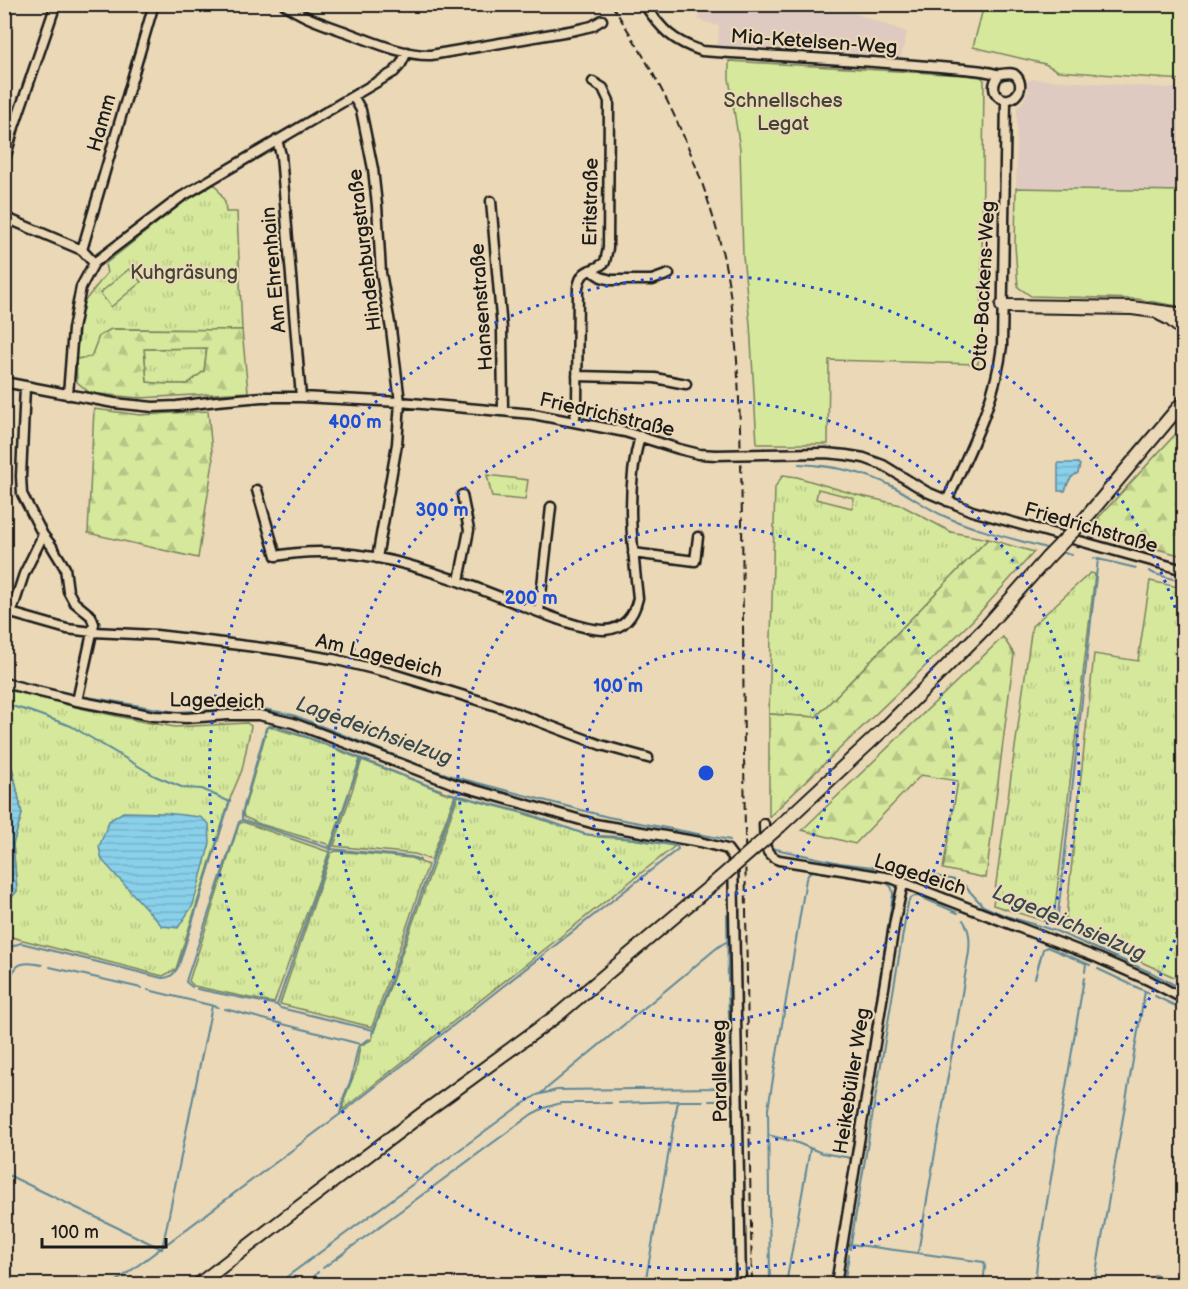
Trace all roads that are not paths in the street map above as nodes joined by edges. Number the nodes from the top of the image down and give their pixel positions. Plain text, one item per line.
1 (56, 4) edge
2 (154, 4) edge
3 (284, 4) edge
4 (644, 4) edge
5 (602, 20) dead end
6 (407, 52) junction
7 (999, 75) junction
8 (593, 82) dead end
9 (353, 96) junction
10 (1006, 100) junction
11 (277, 140) junction
12 (4, 163) edge
13 (491, 201) dead end
14 (4, 217) edge
15 (82, 250) junction
16 (94, 263) junction
17 (591, 270) junction
18 (669, 274) dead end
19 (1002, 306) junction
20 (1154, 310) junction
21 (1184, 315) edge
22 (1184, 331) edge
23 (577, 376) junction
24 (4, 382) edge
25 (686, 384) dead end
26 (25, 387) junction
27 (1184, 393) edge
28 (68, 395) junction
29 (301, 397) junction
30 (400, 402) junction
31 (1179, 406) edge
32 (503, 411) junction
33 (574, 422) junction
34 (640, 436) junction
35 (257, 490) dead end
36 (462, 495) dead end
37 (947, 501) junction
38 (551, 507) dead end
39 (43, 535) junction
40 (698, 537) dead end
41 (633, 553) junction
42 (377, 558) junction
43 (1184, 570) edge
44 (459, 581) junction
45 (539, 612) junction
46 (8, 613) edge
47 (93, 632) junction
48 (4, 683) edge
49 (77, 701) junction
50 (648, 758) dead end
51 (764, 824) dead end
52 (733, 857) joint
53 (903, 884) junction
54 (1184, 999) edge
55 (199, 1284) edge
56 (741, 1284) edge
57 (836, 1284) edge

1 - 12 street
2 - 15 street, Hamm
3 - 6 street
4 - 7 street, Mia-Ketelsen-Weg
5 - 6 street
6 - 9 street
7 - 10 street
7 - 10 street, Mia-Ketelsen-Weg
8 - 17 street, Eritstraße
9 - 11 street
9 - 30 street, Hindenburgstraße
10 - 19 street, Otto-Backens-Weg
11 - 16 street
11 - 29 street, Am Ehrenhain
13 - 32 street, Hansenstraße
14 - 15 street
15 - 16 street
16 - 28 street
17 - 18 street
17 - 23 street, Eritstraße
19 - 20 highway
19 - 37 street, Otto-Backens-Weg
20 - 21 highway
20 - 22 highway
23 - 25 street
23 - 33 street, Eritstraße
24 - 26 street, Friedrichstraße
26 - 28 street, Friedrichstraße
26 - 39 street
27 - 31 highway
28 - 29 street, Friedrichstraße
29 - 30 street, Friedrichstraße
30 - 32 street, Friedrichstraße
30 - 42 street, Hindenburgstraße
31 - 55 highway, bridge
32 - 33 street, Friedrichstraße
33 - 34 street, Friedrichstraße
34 - 37 street, Friedrichstraße, bridge
34 - 41 street
35 - 42 street
36 - 44 street
37 - 43 street, Friedrichstraße
38 - 45 street
39 - 46 street
39 - 47 street
40 - 41 street
41 - 45 street
42 - 44 street
44 - 45 street
46 - 47 street, Am Lagedeich
47 - 49 street
47 - 50 street, Am Lagedeich
48 - 49 street, Lagedeich
49 - 52 street, Lagedeich
51 - 53 street, Lagedeich
52 - 56 street, Parallelweg
53 - 54 street, Lagedeich
53 - 57 street, Heikebüller Weg

